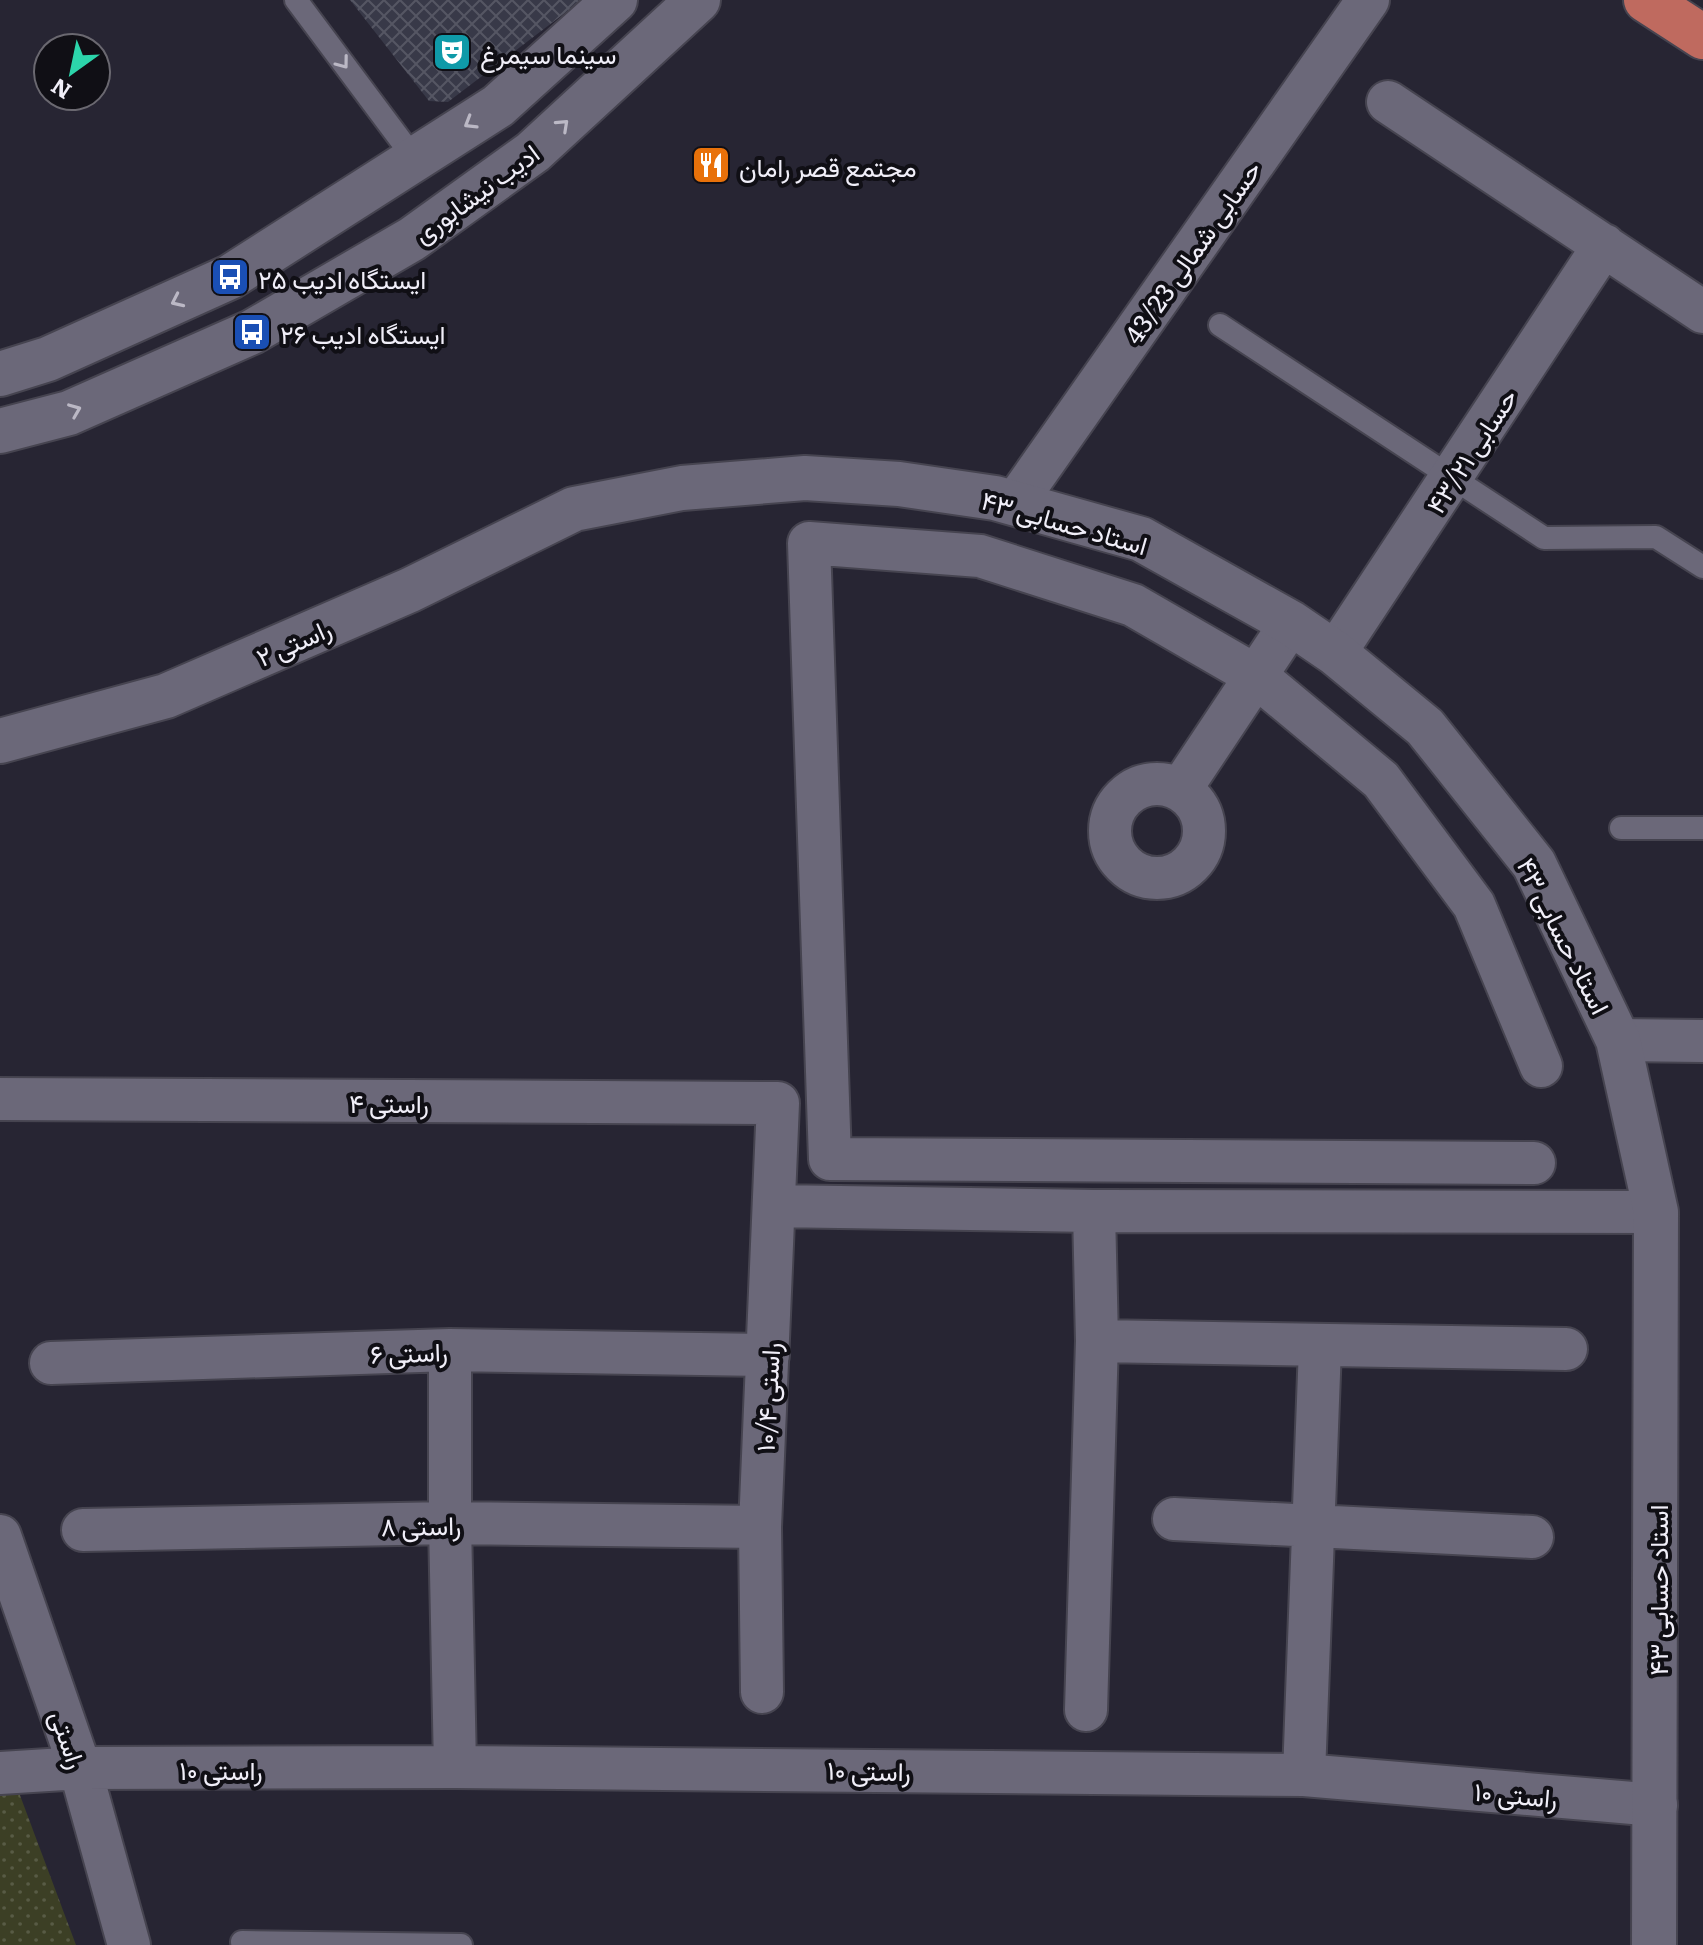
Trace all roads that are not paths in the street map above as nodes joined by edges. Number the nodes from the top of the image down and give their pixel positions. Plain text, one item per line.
1 (296, 0) edge
2 (615, 0) edge
3 (698, 0) edge
4 (1368, 0) edge
5 (1646, 0) edge
6 (1703, 37) edge
7 (1388, 102) dead end
8 (414, 158) junction
9 (1604, 245) junction
10 (1703, 312) edge
11 (1220, 325) dead end
12 (0, 374) edge
13 (0, 431) edge
14 (1452, 478) junction
15 (1015, 503) junction
16 (574, 509) joint
17 (1703, 567) edge
18 (1291, 623) junction
19 (1335, 653) junction
20 (1256, 676) junction
21 (0, 741) edge
22 (1180, 790) dead end
23 (1621, 828) dead end
24 (1703, 828) edge
25 (1618, 1040) junction
26 (1703, 1041) edge
27 (1541, 1066) dead end
28 (0, 1099) edge
29 (778, 1103) joint
30 (1534, 1163) dead end
31 (774, 1206) junction
32 (1094, 1211) junction
33 (1656, 1212) junction
34 (1097, 1341) junction
35 (1320, 1347) junction
36 (1566, 1349) dead end
37 (450, 1350) junction
38 (768, 1355) junction
39 (51, 1363) dead end
40 (1174, 1519) dead end
41 (450, 1523) junction
42 (1313, 1526) junction
43 (760, 1527) junction
44 (83, 1530) dead end
45 (0, 1536) edge
46 (1532, 1537) dead end
47 (762, 1692) dead end
48 (1086, 1710) dead end
49 (455, 1767) junction
50 (80, 1768) junction
51 (0, 1773) edge
52 (1304, 1775) junction
53 (1656, 1805) junction
54 (242, 1942) dead end
55 (129, 1945) edge
56 (461, 1945) edge
57 (1654, 1945) edge

1 -> 8 lane
2 -> 8 street
13 -> 3 street, ادیب نیشابوری
4 - 15 street, حسابی شمالی 43/23
5 - 6 main road
7 - 9 street
8 -> 12 street
9 - 10 street
9 - 14 street, حسابی ۴۳/۲۱
11 - 14 lane
14 - 17 lane
14 - 19 street, حسابی ۴۳/۲۱
15 - 16 street, استاد حسابی ۴۳
15 - 18 street, استاد حسابی ۴۳
16 - 21 street, راستی ۲
18 - 19 street, استاد حسابی ۴۳
18 - 20 street
19 - 25 street, استاد حسابی ۴۳
20 - 22 street
20 - 27 street
20 - 30 street
23 - 24 lane
25 - 26 street
25 - 33 street, استاد حسابی ۴۳
28 - 29 street, راستی ۴
29 - 31 street, راستی ۱۰/۴
31 - 32 street
31 - 38 street, راستی ۱۰/۴
32 - 33 street
32 - 34 street
33 - 53 street, استاد حسابی ۴۳
34 - 35 street
34 - 48 street
35 - 36 street
35 - 42 street
37 - 38 street, راستی ۶
37 - 39 street, راستی ۶
37 - 41 street
38 - 43 street, راستی ۱۰/۴
40 - 42 street
41 - 43 street, راستی ۸
41 - 44 street, راستی ۸
41 - 49 street
42 - 46 street
42 - 52 street
43 - 47 street, راستی ۱۰/۴
45 - 50 street, راستی
49 - 50 street, راستی ۱۰
49 - 52 street, راستی ۱۰
50 - 51 street, راستی ۱۰
50 - 55 street, راستی
52 - 53 street, راستی ۱۰
53 - 57 street, استاد حسابی ۴۳
54 - 56 lane

